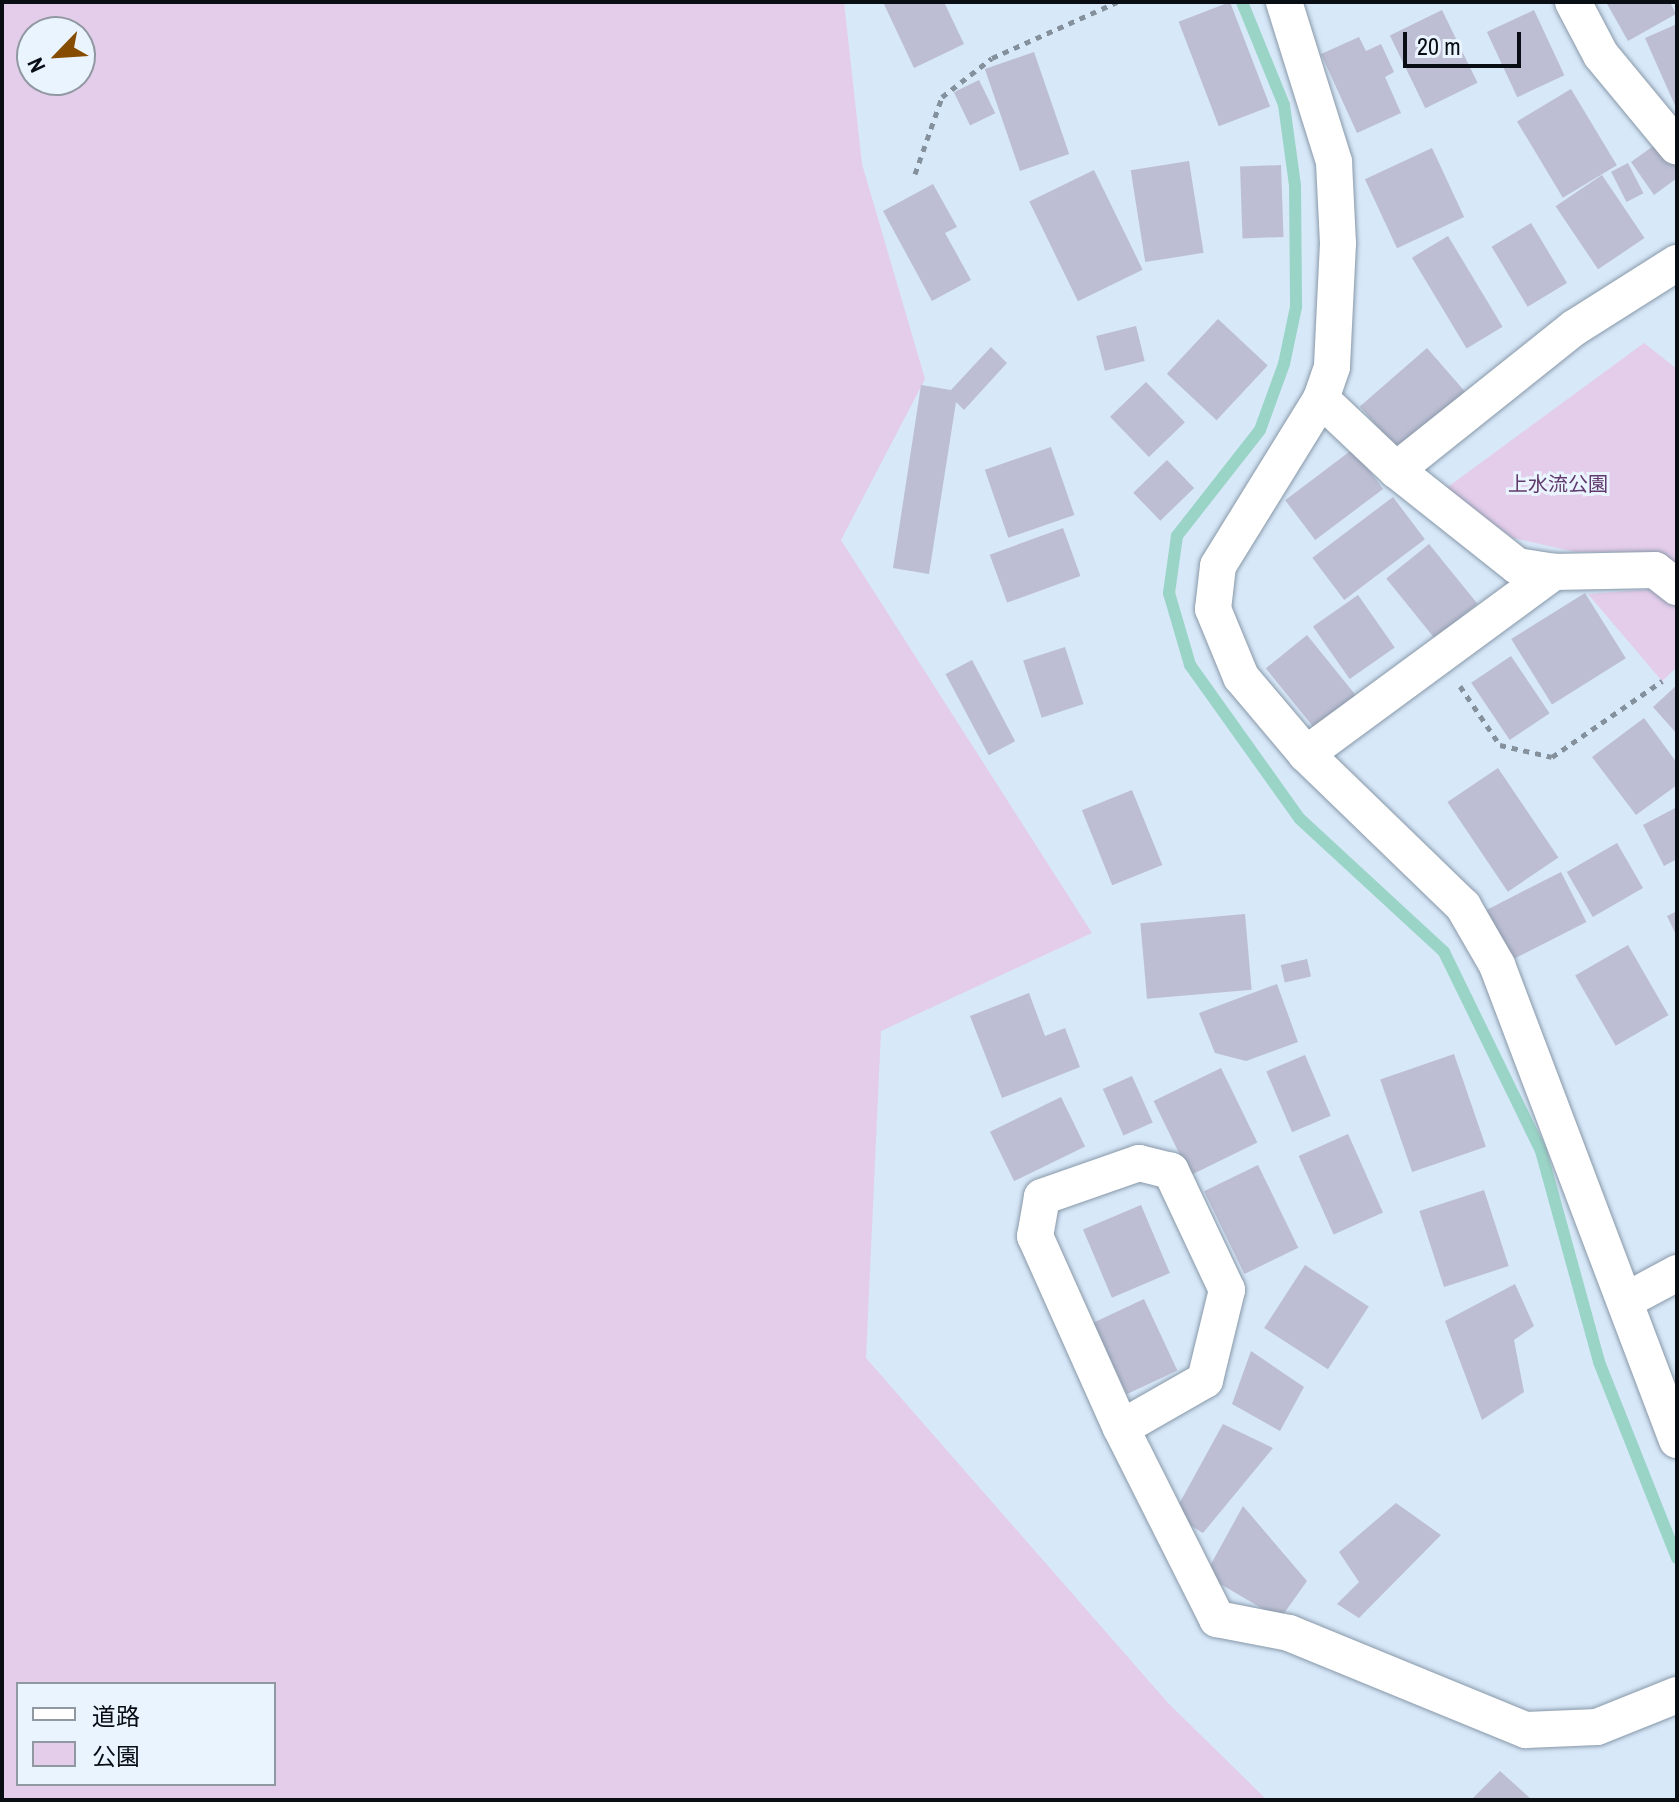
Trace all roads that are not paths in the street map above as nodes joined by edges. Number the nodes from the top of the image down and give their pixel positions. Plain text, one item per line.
1 (1284, 2) edge
2 (1573, 2) edge
3 (1677, 147) edge
4 (1677, 263) edge
5 (1321, 399) junction
6 (1396, 470) junction
7 (1554, 572) junction
8 (1677, 587) edge
9 (1306, 754) junction
10 (1677, 1273) edge
11 (1625, 1301) junction
12 (1121, 1428) junction
13 (1677, 1440) edge
14 (1677, 1695) edge

1 - 5 street
2 - 3 street
4 - 6 street
5 - 6 street
5 - 9 street
6 - 7 street
7 - 8 street
7 - 9 street
9 - 11 street
10 - 11 street
11 - 13 street
12 - 12 street
12 - 14 street

